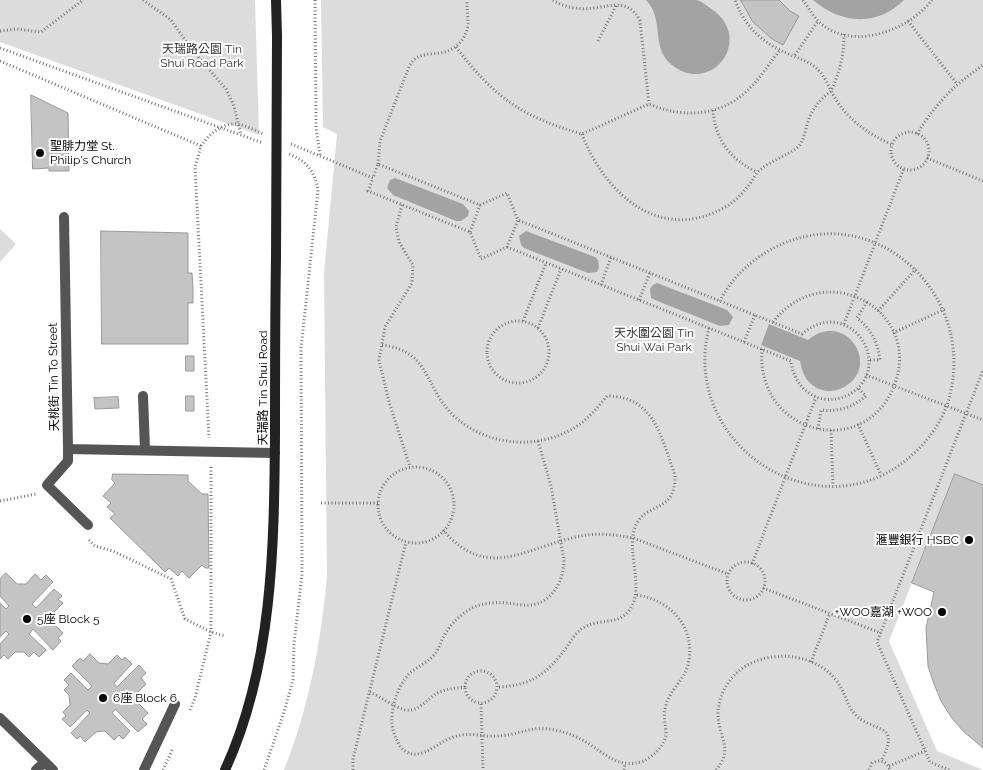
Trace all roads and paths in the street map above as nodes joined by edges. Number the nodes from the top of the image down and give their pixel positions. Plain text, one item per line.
1 (83, 0) edge
2 (143, 0) edge
3 (276, 0) edge
4 (315, 0) edge
5 (467, 0) edge
6 (553, 0) edge
7 (735, 0) edge
8 (803, 0) edge
9 (932, 0) edge
10 (618, 4) junction
11 (818, 21) junction
12 (908, 21) junction
13 (0, 32) edge
14 (844, 34) junction
15 (598, 41) dead end
16 (456, 47) junction
17 (0, 48) edge
18 (780, 50) junction
19 (795, 56) junction
20 (0, 61) edge
21 (983, 65) edge
22 (956, 84) junction
23 (831, 91) junction
24 (649, 104) junction
25 (712, 110) junction
26 (238, 124) junction
27 (221, 128) junction
28 (266, 134) dead end
29 (582, 134) junction
30 (917, 134) junction
31 (241, 135) junction
32 (284, 141) dead end
33 (261, 142) dead end
34 (893, 144) junction
35 (201, 146) junction
36 (291, 155) dead end
37 (320, 155) junction
38 (927, 158) junction
39 (378, 164) junction
40 (904, 168) junction
41 (757, 172) junction
42 (373, 178) junction
43 (983, 181) edge
44 (402, 205) junction
45 (480, 205) junction
46 (64, 217) dead end
47 (518, 220) junction
48 (470, 232) junction
49 (875, 243) junction
50 (507, 247) junction
51 (611, 257) junction
52 (546, 263) junction
53 (561, 269) junction
54 (916, 269) junction
55 (650, 272) junction
56 (601, 285) junction
57 (855, 296) junction
58 (639, 300) junction
59 (720, 301) junction
60 (867, 302) junction
61 (945, 310) junction
62 (878, 311) junction
63 (755, 315) junction
64 (523, 321) junction
65 (772, 322) junction
66 (844, 324) junction
67 (538, 328) junction
68 (709, 328) junction
69 (893, 333) junction
70 (744, 342) junction
71 (382, 345) junction
72 (762, 349) junction
73 (868, 360) junction
74 (983, 370) edge
75 (866, 375) junction
76 (894, 386) junction
77 (858, 388) junction
78 (143, 396) dead end
79 (816, 397) junction
80 (947, 406) junction
81 (966, 413) junction
82 (983, 420) edge
83 (858, 424) junction
84 (805, 425) junction
85 (818, 429) junction
86 (832, 430) junction
87 (538, 441) junction
88 (68, 449) junction
89 (145, 450) junction
90 (210, 450) junction
91 (275, 453) junction
92 (410, 467) junction
93 (881, 476) junction
94 (785, 478) junction
95 (833, 486) junction
96 (41, 494) dead end
97 (0, 501) edge
98 (321, 503) dead end
99 (378, 503) junction
100 (88, 524) dead end
101 (443, 530) junction
102 (633, 538) junction
103 (88, 539) dead end
104 (406, 542) junction
105 (560, 542) junction
106 (752, 564) junction
107 (728, 574) junction
108 (763, 588) junction
109 (636, 595) junction
110 (830, 613) junction
111 (211, 632) junction
112 (881, 633) junction
113 (225, 636) dead end
114 (811, 662) junction
115 (465, 687) junction
116 (497, 687) junction
117 (370, 692) junction
118 (175, 704) dead end
119 (394, 704) junction
120 (481, 704) junction
121 (187, 716) dead end
122 (0, 718) edge
123 (482, 735) junction
124 (175, 743) dead end
125 (925, 751) junction
126 (881, 761) junction
127 (45, 762) junction
128 (625, 764) junction
129 (890, 768) edge
130 (36, 770) edge
131 (53, 770) edge
132 (144, 770) edge
133 (163, 770) edge
134 (225, 770) edge
135 (264, 770) edge
136 (353, 770) edge
137 (483, 770) edge
138 (624, 770) edge
139 (716, 770) edge
140 (869, 770) edge
141 (949, 770) edge

1 - 13 path
2 - 26 path
3 - 91 main road, 天瑞路 Tin Shui Road, bridge
4 - 37 path
5 - 16 path
6 - 10 path
7 - 18 path
8 - 11 path
9 - 12 path
10 - 15 path
10 - 24 path
11 - 14 path
11 - 19 path
12 - 14 path
12 - 22 path
14 - 23 path
16 - 29 path
16 - 39 path
17 - 27 path
18 - 19 path
18 - 25 path
19 - 23 path
20 - 35 path
21 - 22 path
22 - 30 path
23 - 34 path
23 - 41 path
24 - 25 path
24 - 29 path
25 - 41 path
26 - 27 path
26 - 28 path
26 - 31 path
27 - 31 path
27 - 35 path
29 - 41 path
30 - 34 path
30 - 38 path
31 - 33 path
32 - 37 path
34 - 40 path
35 - 90 path
36 - 135 path
37 - 42 path
38 - 40 path
38 - 43 path
39 - 42 path
39 - 45 path
40 - 49 path
42 - 44 path
44 - 48 path
44 - 71 path
45 - 47 path
45 - 48 path
46 - 88 street, 天桃街 Tin To Street
47 - 50 path
47 - 51 path
48 - 50 path
49 - 54 path
49 - 57 path
49 - 59 path
50 - 52 path
51 - 55 path
51 - 56 path
52 - 53 path
52 - 64 path
53 - 56 path
53 - 67 path
54 - 61 path
54 - 62 path
55 - 58 path
55 - 59 path
56 - 58 path
57 - 60 path
57 - 65 path
57 - 66 path
58 - 68 path
59 - 63 path
60 - 62 path
60 - 73 path
61 - 69 path
61 - 80 path
62 - 69 path
63 - 65 path
63 - 70 path
64 - 67 path
64 - 67 path
65 - 66 path
66 - 73 path
68 - 70 path
68 - 94 path
69 - 76 path
70 - 72 path
71 - 87 path
71 - 92 path
72 - 79 path
72 - 84 path
73 - 75 path
74 - 81 path
75 - 76 path
75 - 77 path
76 - 80 path
76 - 83 path
77 - 79 path
77 - 85 path
78 - 89 street
79 - 84 path
80 - 81 path
80 - 93 path
81 - 82 path
81 - 112 path
83 - 86 path
83 - 93 path
84 - 85 path
84 - 94 path
85 - 86 path
86 - 95 path
87 - 102 path
87 - 105 path
88 - 89 street
88 - 100 street
89 - 90 street
90 - 91 street
90 - 111 path
91 - 134 main road, 天瑞路 Tin Shui Road
92 - 99 path
92 - 101 path
93 - 95 path
94 - 95 path
94 - 106 path
96 - 97 path
98 - 99 path
99 - 104 path
101 - 104 path
101 - 105 path
102 - 105 path
102 - 107 path
102 - 109 path
103 - 111 path
104 - 117 path
105 - 119 path
106 - 107 path
106 - 108 path
107 - 108 path
108 - 110 path
109 - 116 path
109 - 128 path
110 - 112 path
110 - 114 path
111 - 113 path
111 - 121 path
112 - 125 path
114 - 126 path
114 - 139 path
115 - 116 path
115 - 119 path
115 - 120 path
116 - 120 path
117 - 119 path
117 - 136 path
118 - 132 street
119 - 123 path
120 - 123 path
122 - 127 street
123 - 128 path
123 - 137 path
124 - 133 path
125 - 129 path
125 - 141 path
126 - 129 path
126 - 140 path
127 - 130 street
127 - 131 street
128 - 138 path

